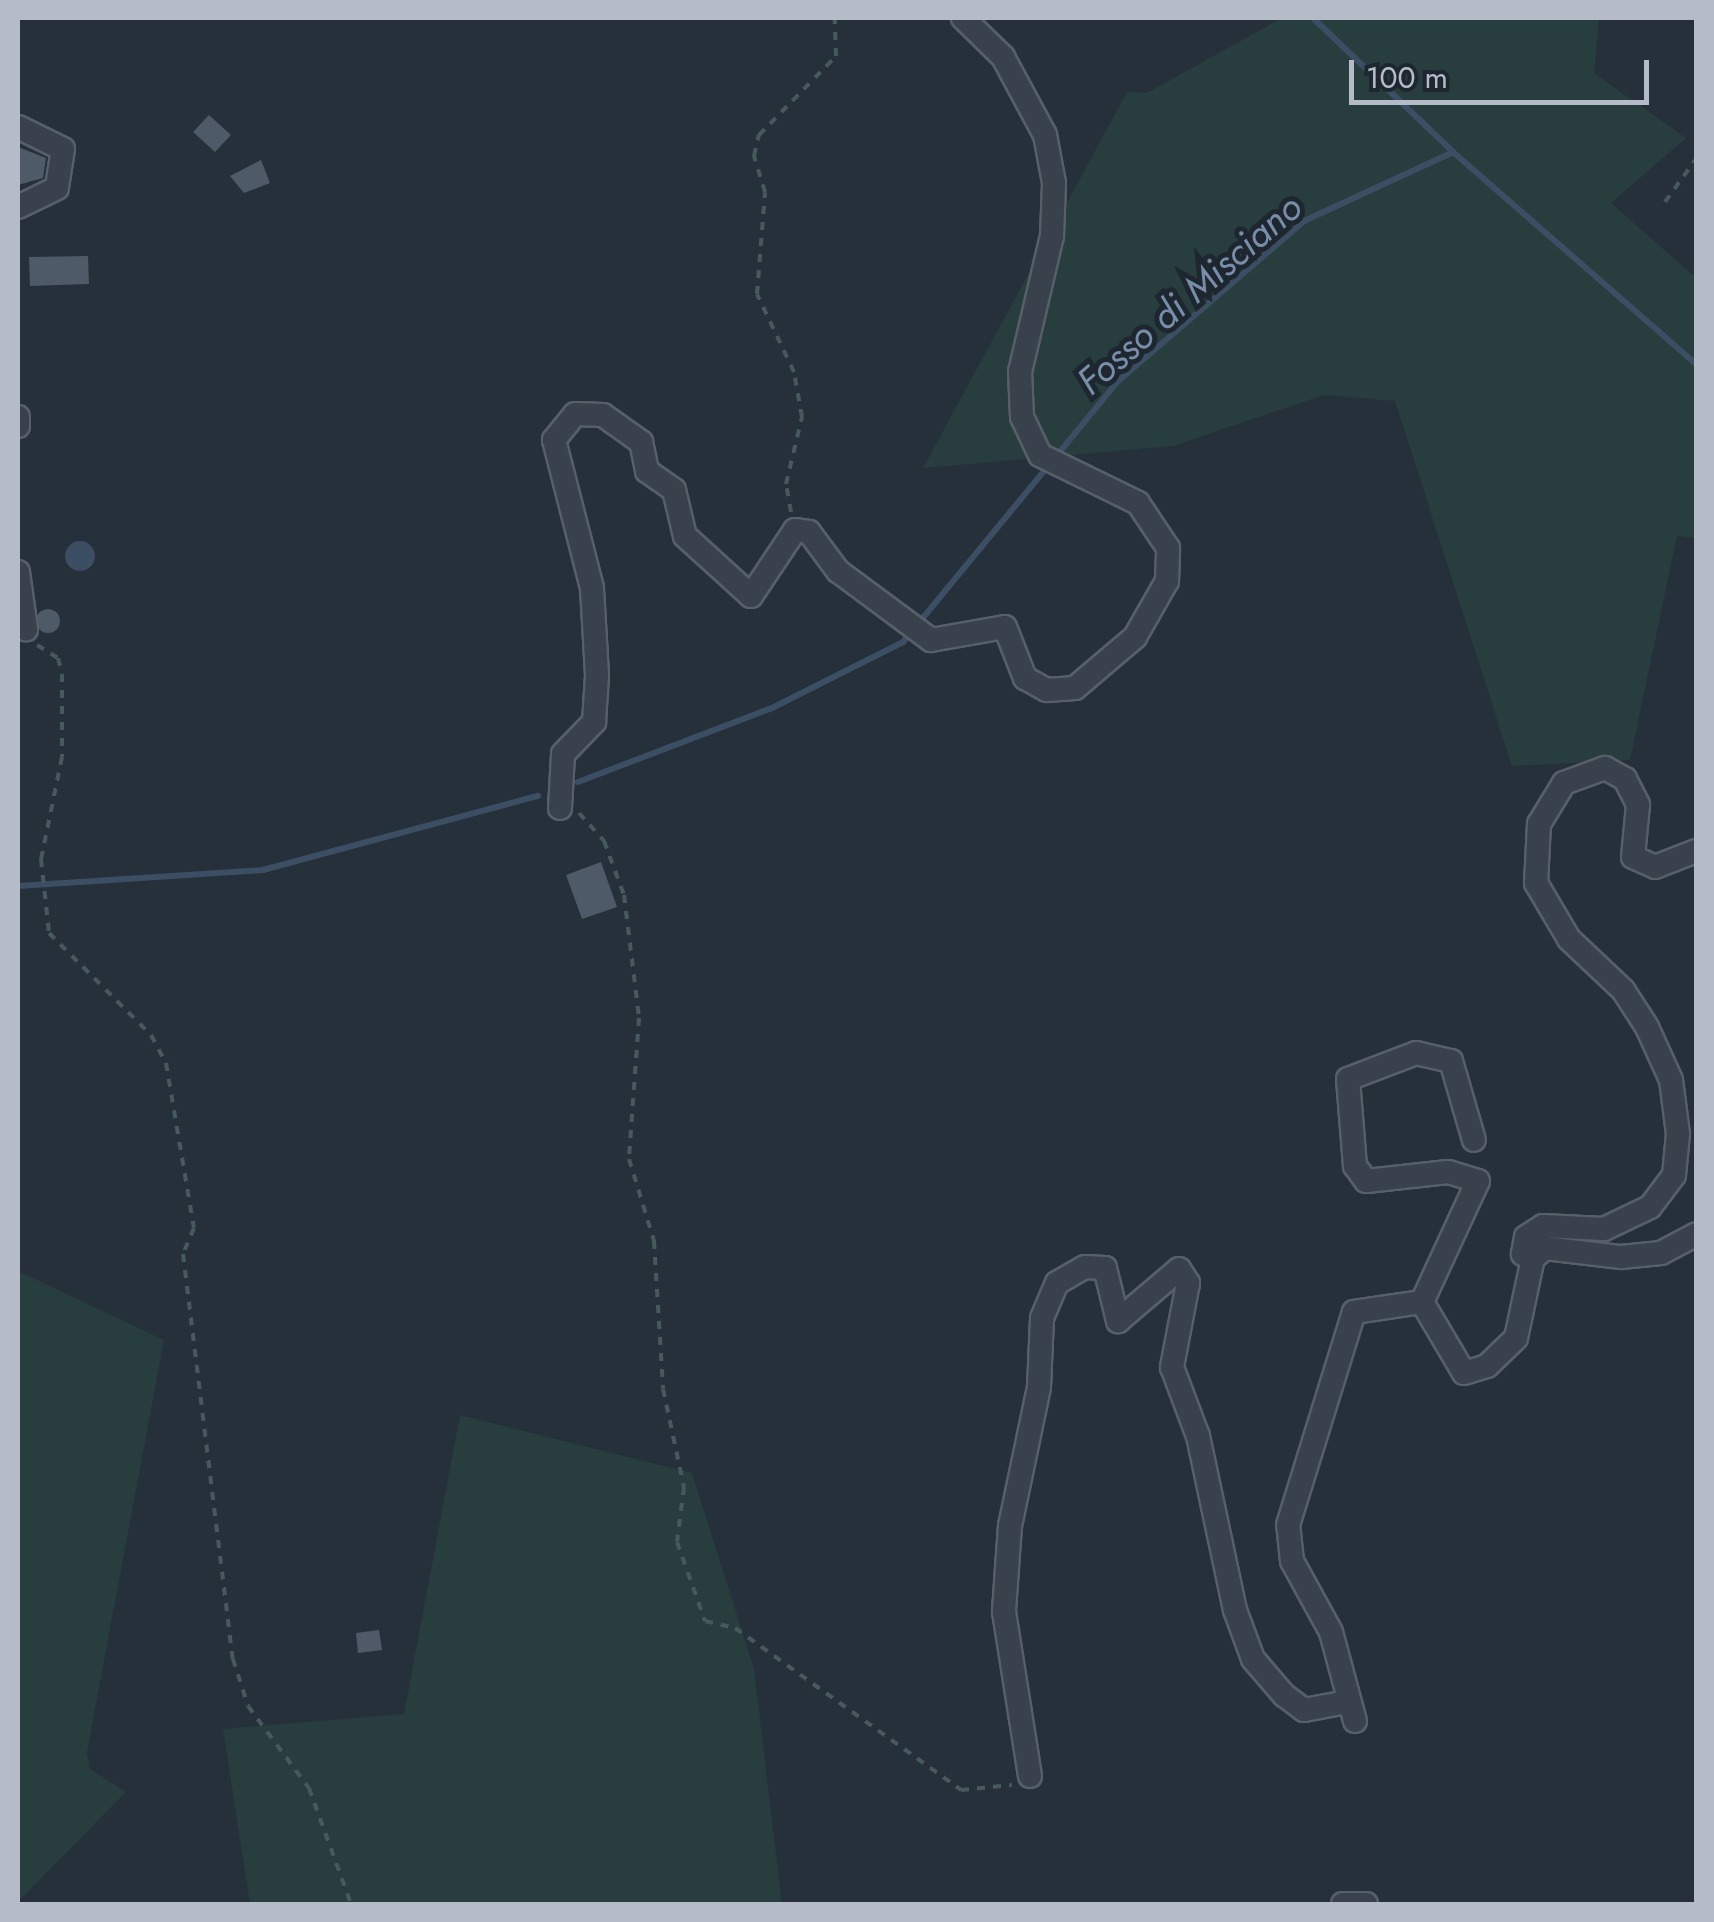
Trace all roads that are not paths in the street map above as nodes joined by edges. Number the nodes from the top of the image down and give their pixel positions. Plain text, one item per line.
1 (963, 18) edge
2 (18, 127) edge
3 (18, 207) edge
4 (18, 417) edge
5 (18, 426) edge
6 (18, 572) edge
7 (26, 629) road end
8 (560, 808) road end
9 (1696, 851) edge
10 (1474, 1140) dead end
11 (1696, 1234) edge
12 (1533, 1258) junction
13 (1422, 1302) junction
14 (1030, 1776) road end
15 (1343, 1904) edge
16 (1366, 1904) edge

1 - 8 street
2 - 3 street
4 - 5 street
6 - 7 street
9 - 12 street
10 - 13 street
11 - 12 street
12 - 13 street
13 - 14 street
15 - 16 street

